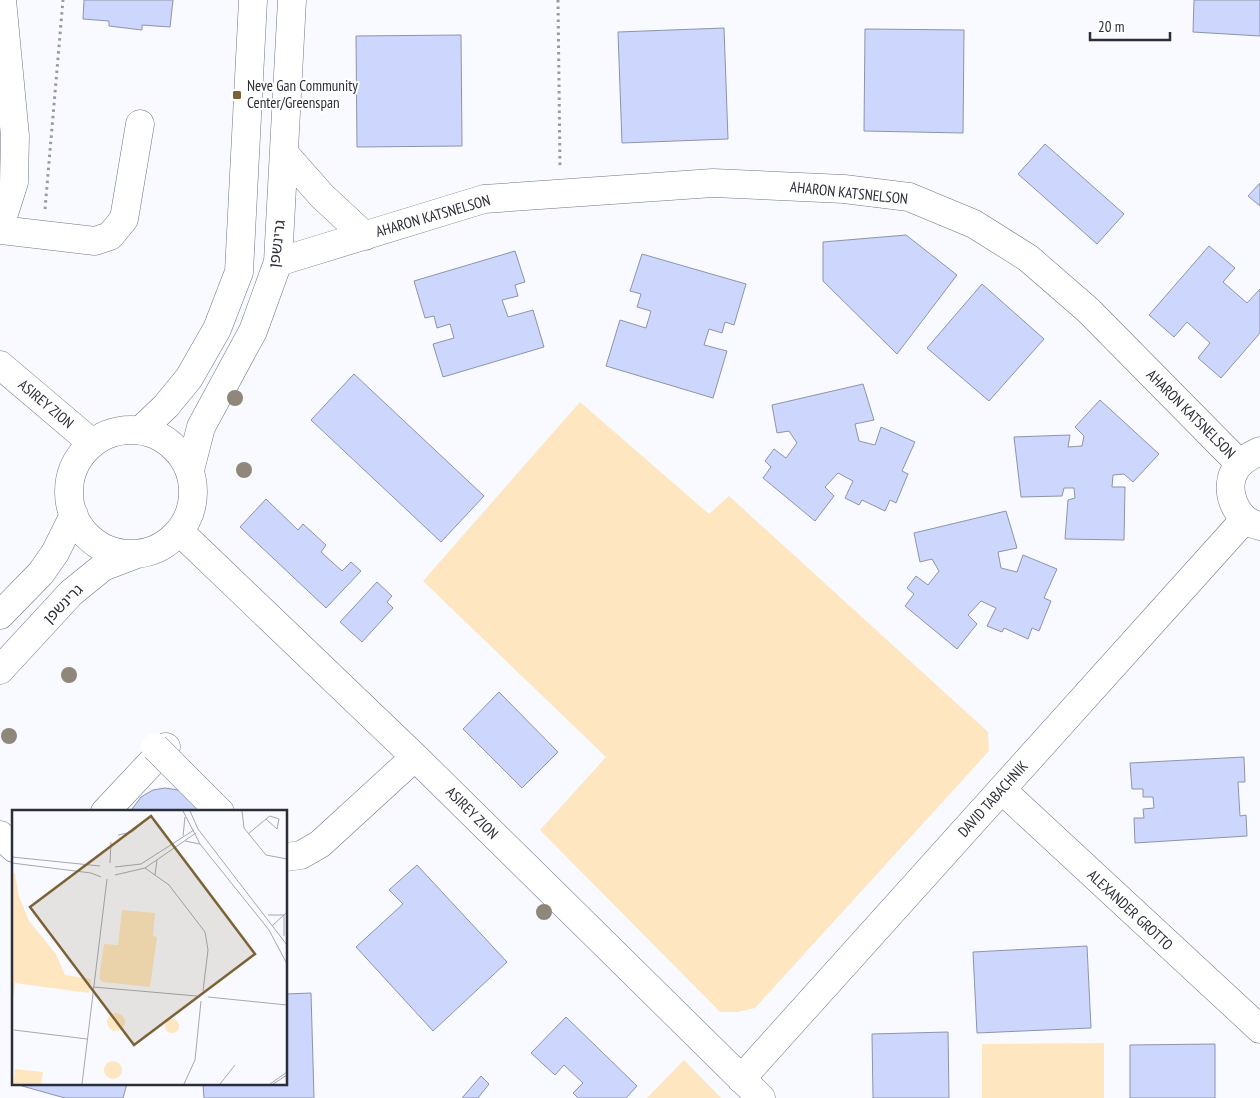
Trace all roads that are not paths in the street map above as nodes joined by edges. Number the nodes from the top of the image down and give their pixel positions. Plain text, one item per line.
1 (253, 0) edge
2 (292, 0) edge
3 (3, 1) edge
4 (140, 124) dead end
5 (284, 153) junction
6 (0, 226) edge
7 (0, 230) edge
8 (365, 236) junction
9 (278, 262) junction
10 (0, 365) edge
11 (140, 430) junction
12 (92, 443) junction
13 (1250, 458) edge
14 (190, 470) junction
15 (74, 515) junction
16 (1253, 523) edge
17 (180, 532) junction
18 (137, 554) junction
19 (0, 615) edge
20 (0, 670) edge
21 (415, 757) junction
22 (1002, 790) junction
23 (107, 810) edge
24 (218, 810) edge
25 (0, 835) edge
26 (12, 846) edge
27 (288, 857) edge
28 (1260, 1029) edge
29 (741, 1079) junction
30 (761, 1098) edge

1 - 11 street
2 - 5 street, גרינשפן
3 - 6 street
4 - 7 street
5 - 8 street, AHARON KATSNELSON
5 - 9 street, גרינשפן
8 - 9 street, AHARON KATSNELSON
8 - 13 street, AHARON KATSNELSON
9 - 14 street, גרינשפן
10 - 12 street, ASIREY ZION
11 - 12 street
11 - 14 street
12 - 15 street
13 - 16 street
14 - 17 street
15 - 18 street
15 - 19 street
16 - 22 street, DAVID TABACHNIK
17 - 18 street
17 - 21 street, ASIREY ZION
18 - 20 street, גרינשפן
21 - 27 street
21 - 29 street, ASIREY ZION
22 - 28 street, ALEXANDER GROTTO
22 - 29 street, DAVID TABACHNIK
23 - 24 street
25 - 26 street
29 - 30 street, ASIREY ZION

